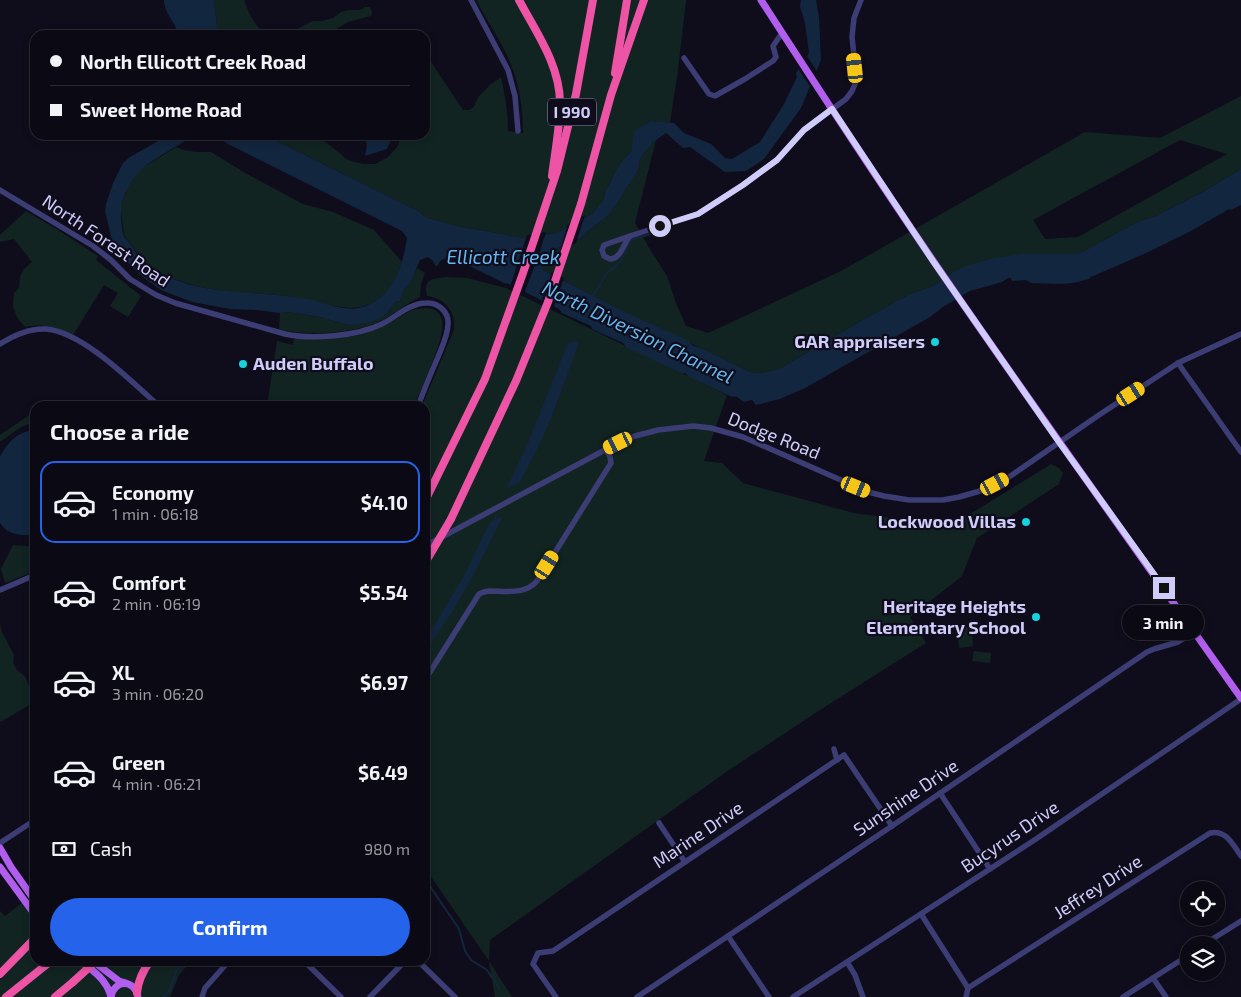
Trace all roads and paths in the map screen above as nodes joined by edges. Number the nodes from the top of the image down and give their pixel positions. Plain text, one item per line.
1 (471, 0) edge
2 (519, 0) edge
3 (592, 0) edge
4 (627, 0) edge
5 (644, 0) edge
6 (761, 0) edge
7 (861, 0) edge
8 (782, 33) junction
9 (684, 58) dead end
10 (611, 95) junction
11 (832, 109) junction
12 (518, 131) dead end
13 (0, 190) edge
14 (550, 194) junction
15 (630, 236) junction
16 (1241, 334) edge
17 (0, 344) edge
18 (1178, 363) junction
19 (153, 401) edge
20 (420, 401) edge
21 (1059, 442) junction
22 (606, 449) junction
23 (1241, 452) edge
24 (430, 491) edge
25 (430, 543) edge
26 (430, 555) edge
27 (30, 577) edge
28 (0, 590) edge
29 (1194, 632) junction
30 (430, 672) edge
31 (1241, 698) edge
32 (834, 749) dead end
33 (837, 760) junction
34 (940, 793) junction
35 (30, 823) edge
36 (659, 823) dead end
37 (892, 826) junction
38 (0, 843) edge
39 (0, 848) edge
40 (1241, 856) edge
41 (685, 862) junction
42 (0, 867) edge
43 (990, 869) junction
44 (30, 894) edge
45 (30, 908) edge
46 (921, 914) junction
47 (1241, 921) edge
48 (728, 936) junction
49 (1218, 936) edge
50 (30, 943) edge
51 (1180, 961) edge
52 (847, 962) junction
53 (45, 966) edge
54 (87, 966) edge
55 (90, 966) edge
56 (101, 966) edge
57 (147, 966) edge
58 (225, 966) edge
59 (311, 966) edge
60 (400, 966) edge
61 (423, 966) edge
62 (0, 974) edge
63 (1153, 978) junction
64 (126, 984) junction
65 (968, 988) junction
66 (138, 996) edge
67 (6, 997) edge
68 (55, 997) edge
69 (111, 997) edge
70 (202, 997) edge
71 (342, 997) edge
72 (370, 997) edge
73 (455, 997) edge
74 (556, 997) edge
75 (637, 997) edge
76 (769, 997) edge
77 (793, 997) edge
78 (863, 997) edge
79 (966, 997) edge
80 (1123, 997) edge
81 (1166, 997) edge

1 - 12 street
2 - 14 highway
3 - 14 highway, I 990
4 - 10 highway, I 990
5 - 10 highway
6 - 8 main road
7 - 11 street
8 - 9 street
8 - 11 main road
10 - 26 highway, I 990, bridge
11 - 15 street
11 - 21 main road
13 - 20 street, North Forest Road
14 - 24 highway, I 990
15 - 15 street
16 - 18 street, Dodge Road
17 - 19 street
18 - 21 street, Dodge Road
18 - 23 street
21 - 22 street, Dodge Road
21 - 29 main road
22 - 25 street, Dodge Road
22 - 30 street
27 - 28 street
29 - 31 main road
29 - 34 street, Sunshine Drive
31 - 43 street, Bucyrus Drive
32 - 33 street
33 - 37 street
33 - 41 street, Marine Drive
34 - 37 street, Sunshine Drive
34 - 43 street
35 - 38 street
36 - 41 street
37 - 48 street, Sunshine Drive
39 - 44 main road
40 - 65 street, Jeffrey Drive
41 - 74 street, Marine Drive
42 - 45 main road
43 - 46 street, Bucyrus Drive
46 - 52 street, Bucyrus Drive
46 - 65 street
47 - 49 street
48 - 75 street, Sunshine Drive
48 - 76 street
50 - 62 highway
51 - 63 street
52 - 77 street, Bucyrus Drive
52 - 78 street
53 - 67 highway
54 - 69 main road
55 - 68 highway, bridge
56 - 64 main road
57 - 66 highway
58 - 70 street
59 - 71 street
60 - 72 street
61 - 73 street
63 - 80 street
63 - 81 street
64 - 66 main road
64 - 69 main road
65 - 79 street

